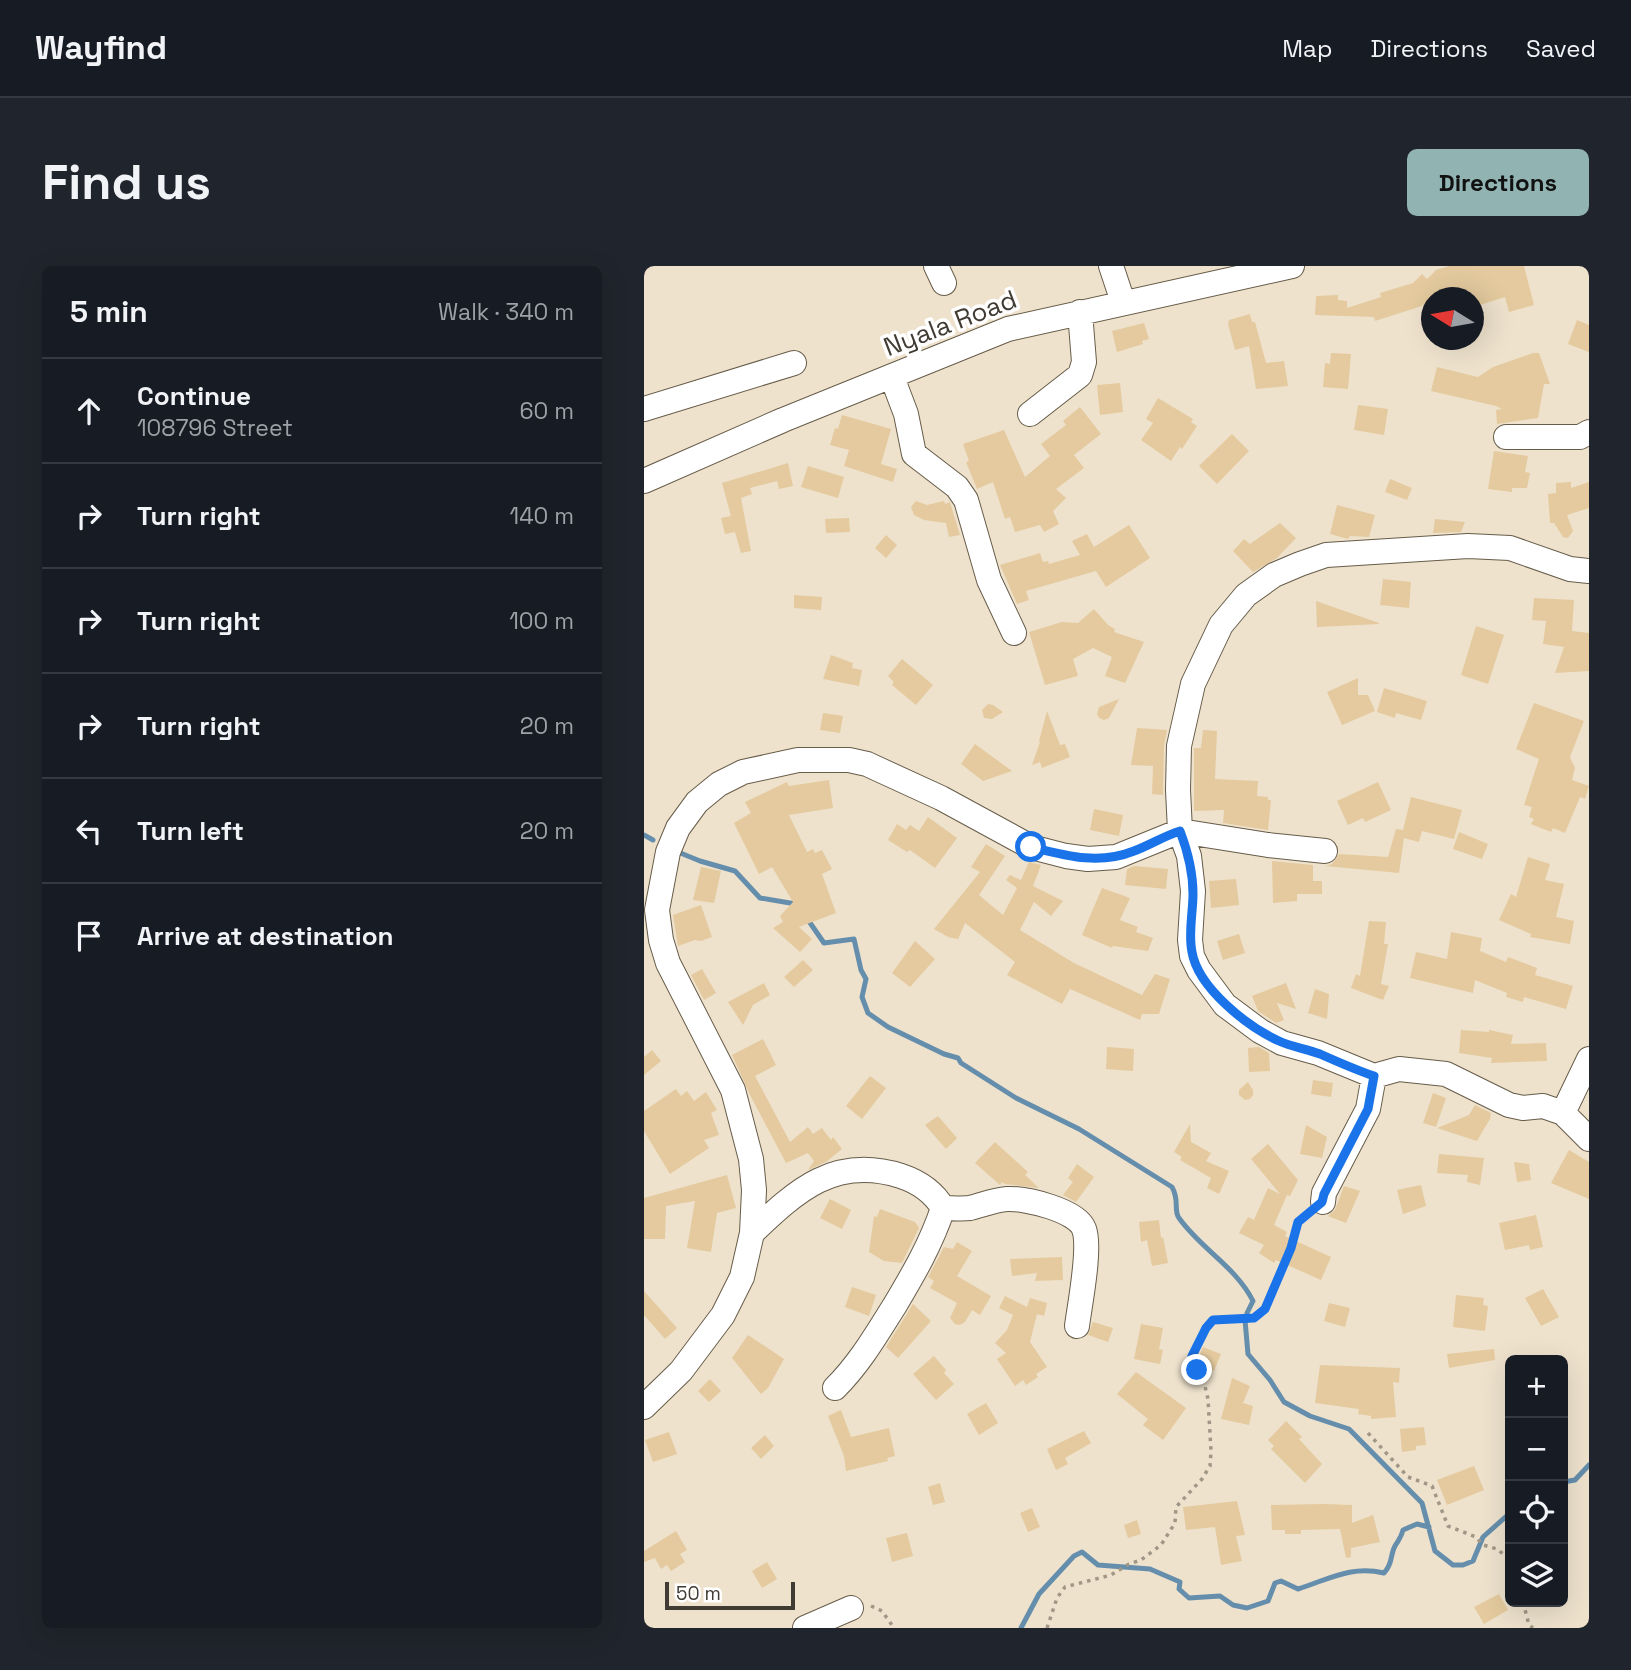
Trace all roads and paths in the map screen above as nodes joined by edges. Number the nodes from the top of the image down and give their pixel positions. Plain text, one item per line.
1 (1111, 266) edge
2 (1292, 266) edge
3 (1123, 302) junction
4 (1080, 312) junction
5 (794, 363) dead end
6 (892, 377) junction
7 (644, 409) edge
8 (1030, 414) dead end
9 (1589, 432) edge
10 (1506, 437) dead end
11 (644, 481) edge
12 (1589, 571) edge
13 (1014, 633) dead end
14 (1180, 831) junction
15 (1325, 851) dead end
16 (1589, 1059) edge
17 (1374, 1076) junction
18 (1563, 1113) junction
19 (1589, 1139) edge
20 (1322, 1202) joint
21 (943, 1208) junction
22 (752, 1233) junction
23 (1077, 1326) dead end
24 (835, 1388) dead end
25 (644, 1406) edge
26 (1368, 1433) dead end
27 (1505, 1556) edge
28 (1524, 1607) edge
29 (851, 1608) joint
30 (805, 1628) edge
31 (894, 1628) edge
32 (1047, 1628) edge
33 (1533, 1628) edge

1 - 3 street
2 - 3 street, Nyala Road
3 - 4 street, Nyala Road
4 - 6 street, Nyala Road
4 - 8 street
5 - 7 street
6 - 11 street, Nyala Road
6 - 13 street
9 - 10 street
12 - 14 street
14 - 15 street
14 - 17 street
14 - 22 street
16 - 18 street
17 - 18 street
17 - 20 street
18 - 19 street
20 - 32 path
21 - 22 street
21 - 23 street
21 - 24 street
22 - 25 street
26 - 27 path
28 - 33 path
29 - 30 street
29 - 31 path

